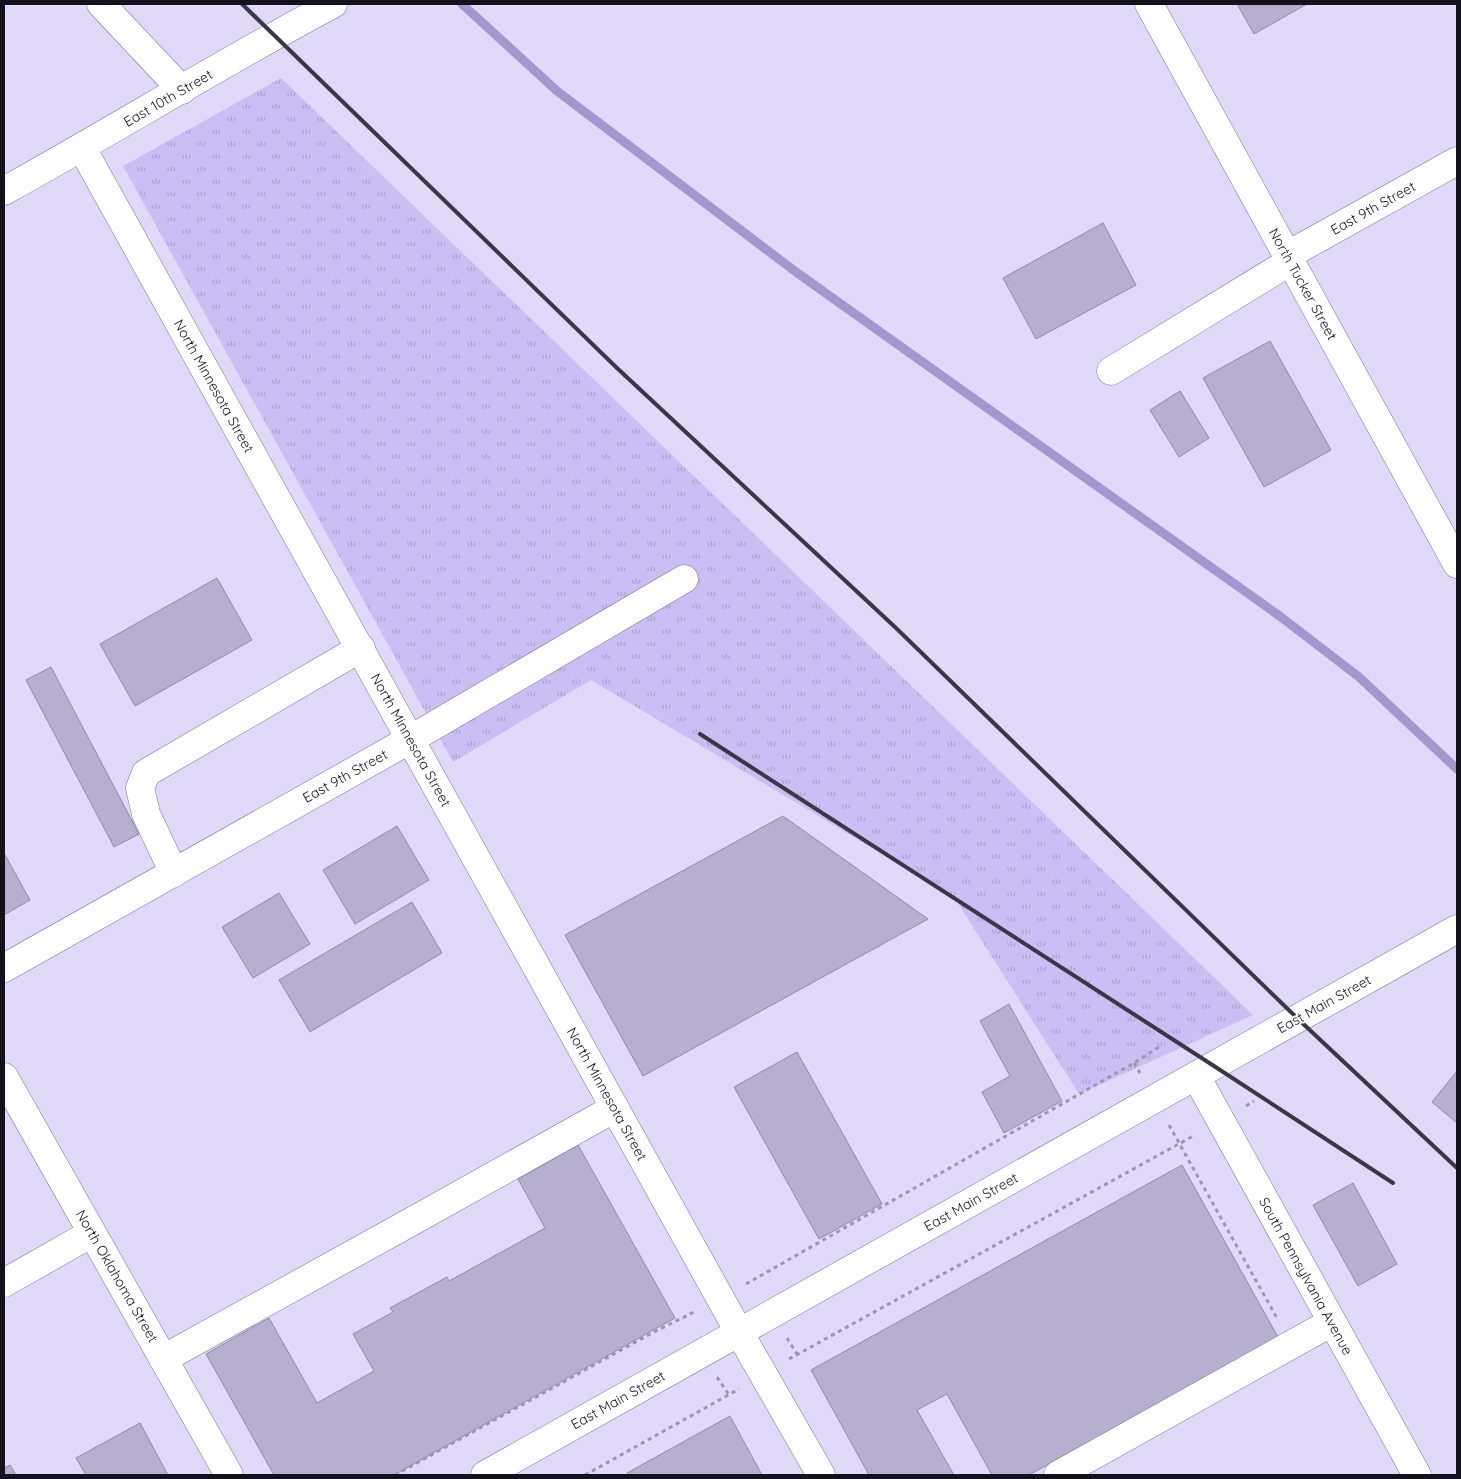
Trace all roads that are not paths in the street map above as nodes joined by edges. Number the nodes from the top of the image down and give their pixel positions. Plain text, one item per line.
1 (101, 4) edge
2 (333, 4) edge
3 (1148, 4) edge
4 (182, 90) junction
5 (82, 148) junction
6 (1457, 161) edge
7 (4, 191) edge
8 (1290, 258) junction
9 (1111, 371) dead end
10 (1457, 564) edge
11 (684, 579) dead end
12 (360, 648) junction
13 (411, 739) junction
14 (174, 872) junction
15 (1457, 929) edge
16 (4, 968) edge
17 (1196, 1076) junction
18 (5, 1083) edge
19 (615, 1108) junction
20 (92, 1233) junction
21 (4, 1282) edge
22 (1332, 1322) junction
23 (739, 1332) junction
24 (163, 1358) junction
25 (229, 1475) edge
26 (485, 1475) edge
27 (820, 1475) edge
28 (1058, 1475) edge
29 (1417, 1475) edge

1 - 4 street
2 - 4 street, East 10th Street
3 - 8 street, North Tucker Street
4 - 5 street, East 10th Street
5 - 7 street, East 10th Street
5 - 12 street, North Minnesota Street
6 - 8 street, East 9th Street
8 - 9 street, East 9th Street
8 - 10 street, North Tucker Street
11 - 13 street, East 9th Street
12 - 13 street, North Minnesota Street
12 - 14 street
13 - 14 street, East 9th Street
13 - 19 street, North Minnesota Street
14 - 16 street, East 9th Street
15 - 17 street, East Main Street
17 - 22 street, South Pennsylvania Avenue
17 - 23 street, East Main Street
18 - 20 street, North Oklahoma Street
19 - 23 street, North Minnesota Street
19 - 24 street
20 - 21 street
20 - 24 street, North Oklahoma Street
22 - 28 street
22 - 29 street, South Pennsylvania Avenue
23 - 26 street, East Main Street
23 - 27 street, North Minnesota Street
24 - 25 street, North Oklahoma Street

